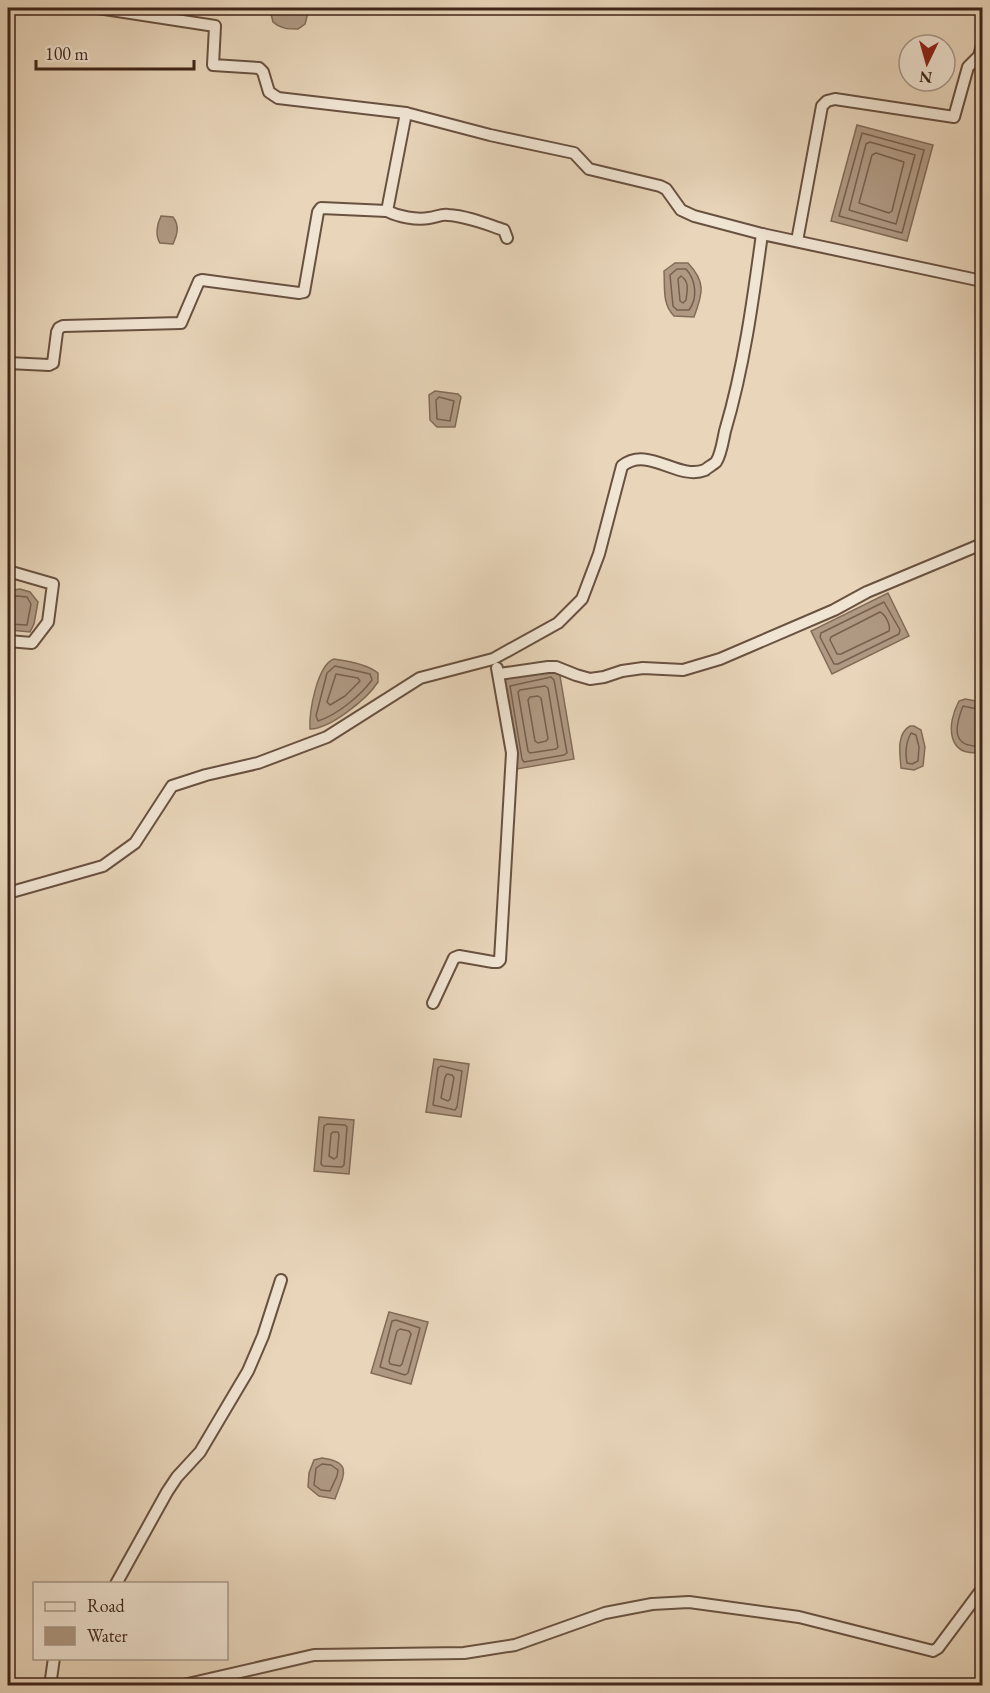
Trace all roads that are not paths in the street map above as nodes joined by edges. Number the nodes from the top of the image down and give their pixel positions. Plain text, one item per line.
1 (98, 8) edge
2 (982, 45) edge
3 (406, 113) junction
4 (387, 211) junction
5 (762, 234) junction
6 (507, 238) dead end
7 (797, 241) junction
8 (982, 281) edge
9 (8, 363) edge
10 (982, 544) edge
11 (8, 571) edge
12 (8, 641) edge
13 (493, 659) junction
14 (499, 674) junction
15 (8, 893) edge
16 (432, 1003) dead end
17 (281, 1280) dead end
18 (117, 1582) edge
19 (982, 1589) edge
20 (54, 1660) edge
21 (50, 1686) edge
22 (179, 1686) edge

1 - 3 street
2 - 7 street
3 - 4 street
3 - 5 street
4 - 6 street
4 - 9 street
5 - 7 street
5 - 13 street
7 - 8 street
10 - 14 street
11 - 12 street
13 - 14 street
13 - 15 street
14 - 16 street
17 - 18 street
19 - 22 street
20 - 21 street

